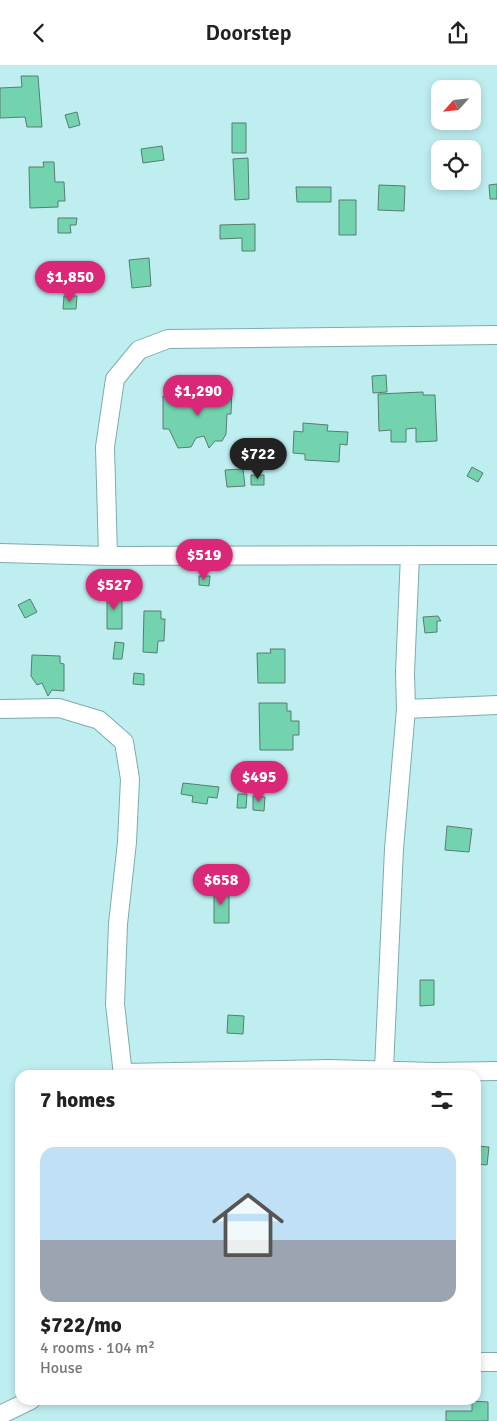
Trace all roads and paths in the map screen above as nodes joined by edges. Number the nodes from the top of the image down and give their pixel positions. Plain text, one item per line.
1 (497, 335) edge
2 (0, 553) edge
3 (410, 555) junction
4 (497, 555) edge
5 (108, 557) junction
6 (497, 705) edge
7 (0, 709) edge
8 (406, 709) junction
9 (384, 1069) junction
10 (123, 1070) edge
11 (332, 1070) edge
12 (400, 1070) edge
13 (481, 1071) edge
14 (497, 1071) edge
15 (481, 1362) edge
16 (497, 1362) edge
17 (21, 1405) edge
18 (0, 1415) edge

1 - 5 street
2 - 5 street
3 - 4 street
3 - 5 street
3 - 8 street
6 - 8 street
7 - 10 street
8 - 9 street
9 - 11 street
9 - 12 street
13 - 14 street
15 - 16 street
17 - 18 street

